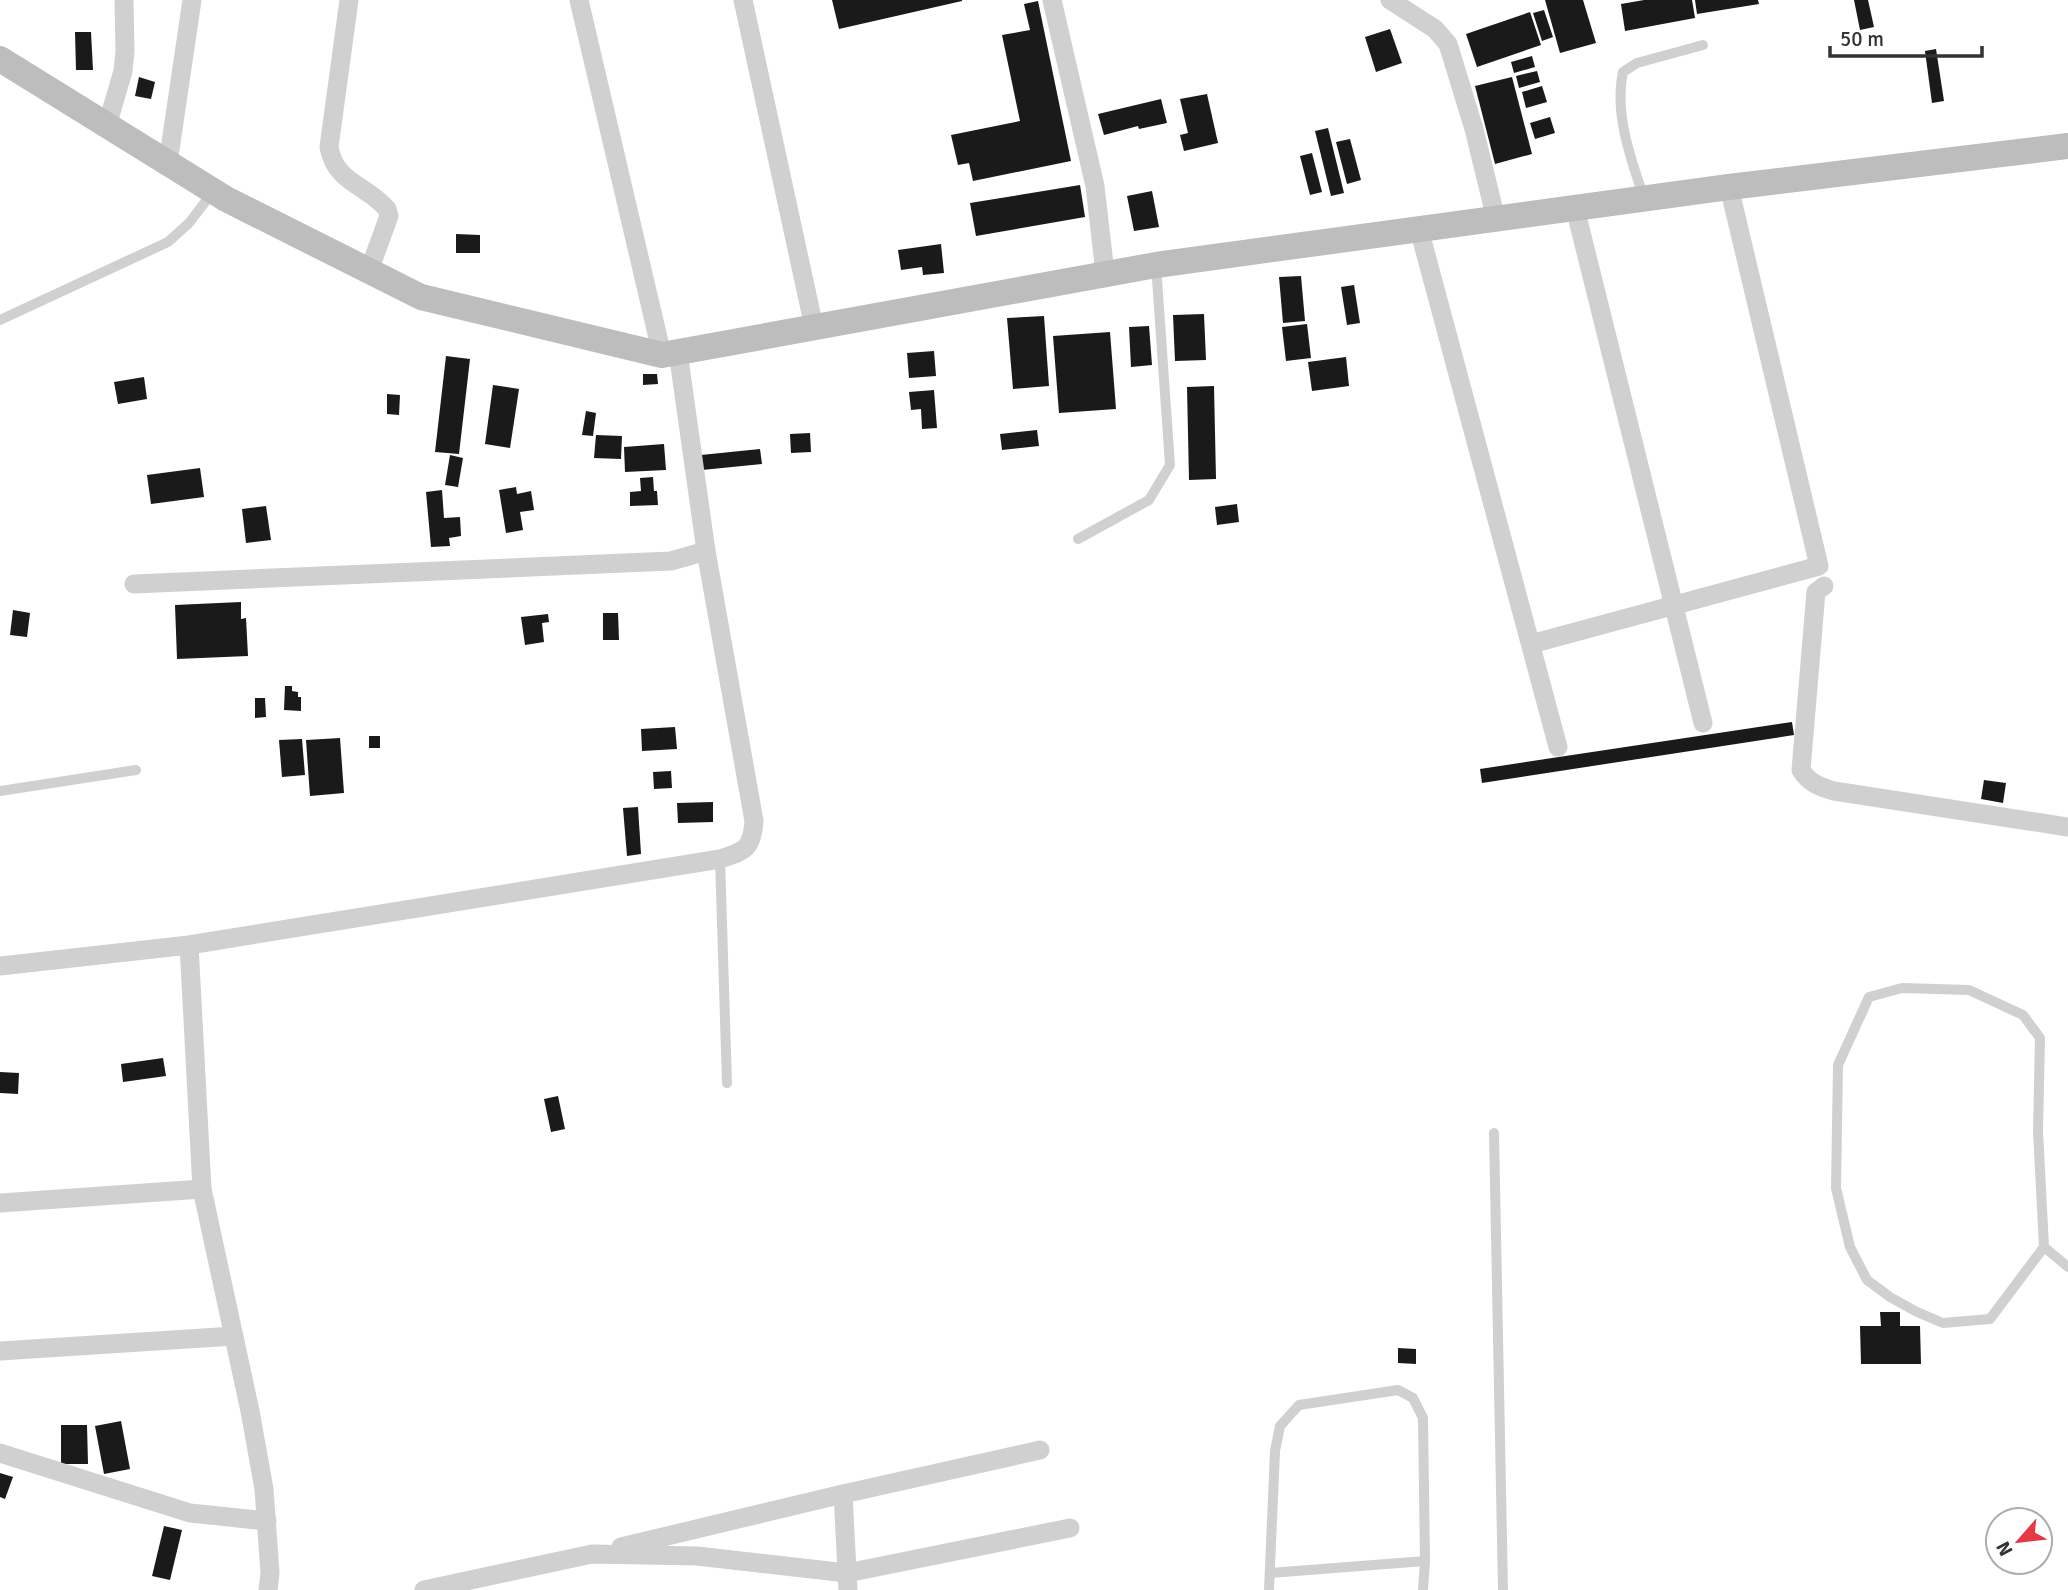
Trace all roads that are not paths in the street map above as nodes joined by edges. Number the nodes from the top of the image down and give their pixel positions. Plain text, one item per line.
1 (124, 0) edge
2 (192, 0) edge
3 (349, 0) edge
4 (579, 0) edge
5 (743, 0) edge
6 (1052, 0) edge
7 (1390, 0) edge
8 (1703, 45) dead end
9 (0, 59) edge
10 (107, 126) junction
11 (2068, 146) edge
12 (168, 163) junction
13 (1729, 187) junction
14 (213, 191) junction
15 (1644, 199) junction
16 (1575, 208) junction
17 (1496, 219) junction
18 (1419, 229) junction
19 (1156, 265) junction
20 (369, 271) junction
21 (1105, 273) junction
22 (0, 320) edge
23 (814, 327) junction
24 (670, 353) junction
25 (1078, 539) dead end
26 (706, 551) junction
27 (134, 584) dead end
28 (1824, 586) dead end
29 (1673, 606) junction
30 (1531, 644) junction
31 (1703, 723) dead end
32 (1558, 747) dead end
33 (136, 770) dead end
34 (0, 791) edge
35 (2068, 827) edge
36 (720, 859) junction
37 (189, 945) junction
38 (0, 966) edge
39 (727, 1083) dead end
40 (1494, 1133) dead end
41 (202, 1189) junction
42 (0, 1203) edge
43 (2044, 1247) junction
44 (2068, 1267) edge
45 (234, 1336) junction
46 (0, 1351) edge
47 (1040, 1450) dead end
48 (0, 1453) edge
49 (843, 1494) junction
50 (267, 1521) junction
51 (1070, 1528) dead end
52 (592, 1554) junction
53 (1425, 1561) junction
54 (1269, 1573) junction
55 (848, 1581) edge
56 (268, 1590) edge
57 (424, 1590) edge
58 (1269, 1590) edge
59 (1423, 1590) edge
60 (1503, 1590) edge

1 - 10 street
2 - 12 street
3 - 20 street
4 - 24 street
5 - 23 street
6 - 21 street
7 - 17 street
8 - 15 lane
9 - 10 street
10 - 12 street
11 - 13 street
12 - 14 street
13 - 15 street
13 - 29 street
14 - 20 street
14 - 22 lane
15 - 16 street
16 - 17 street
16 - 29 street
17 - 18 street
18 - 19 street
18 - 30 street
19 - 21 street
19 - 25 lane
20 - 24 street
21 - 23 street
23 - 24 street
24 - 26 street
26 - 27 street
26 - 36 street
28 - 35 street
29 - 30 street
29 - 31 street
30 - 32 street
33 - 34 lane
36 - 37 street
36 - 39 lane
37 - 38 street
37 - 41 street
40 - 60 lane
41 - 42 street
41 - 45 street
43 - 43 lane
43 - 44 lane
45 - 46 street
45 - 50 street
47 - 49 street
48 - 50 street
49 - 52 street
49 - 55 street
50 - 56 street
51 - 55 street
52 - 55 street
52 - 57 street
53 - 54 lane
53 - 54 lane
53 - 59 lane
54 - 58 lane

